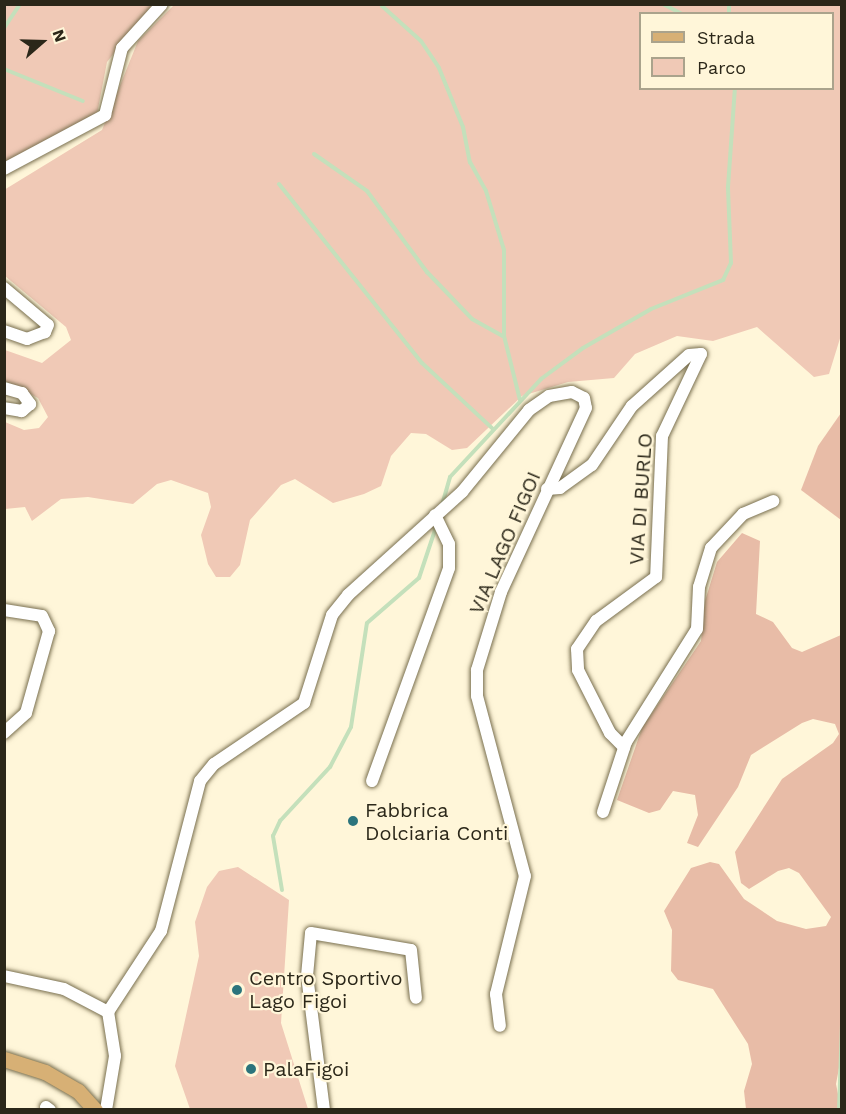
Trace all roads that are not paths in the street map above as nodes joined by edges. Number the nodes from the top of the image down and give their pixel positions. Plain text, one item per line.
1 (162, 4) edge
2 (4, 170) edge
3 (4, 288) edge
4 (4, 331) edge
5 (4, 388) edge
6 (4, 408) edge
7 (547, 489) junction
8 (773, 501) dead end
9 (435, 515) junction
10 (4, 610) edge
11 (4, 733) edge
12 (624, 747) junction
13 (372, 781) dead end
14 (603, 812) dead end
15 (4, 976) edge
16 (416, 998) dead end
17 (108, 1012) junction
18 (501, 1026) dead end
19 (4, 1059) edge
20 (95, 1110) edge
21 (106, 1110) edge
22 (324, 1110) edge

1 - 2 street
3 - 4 street
5 - 6 street
7 - 9 street, VIA LAGO FIGOI
7 - 12 street, VIA DI BURLO
7 - 18 street, VIA LAGO FIGOI
8 - 12 street
9 - 13 street, VIA LAGO FIGOI
9 - 17 street, VIA LAGO FIGOI
10 - 11 street
12 - 14 street
15 - 17 street
16 - 22 street
17 - 21 street
19 - 20 main road

